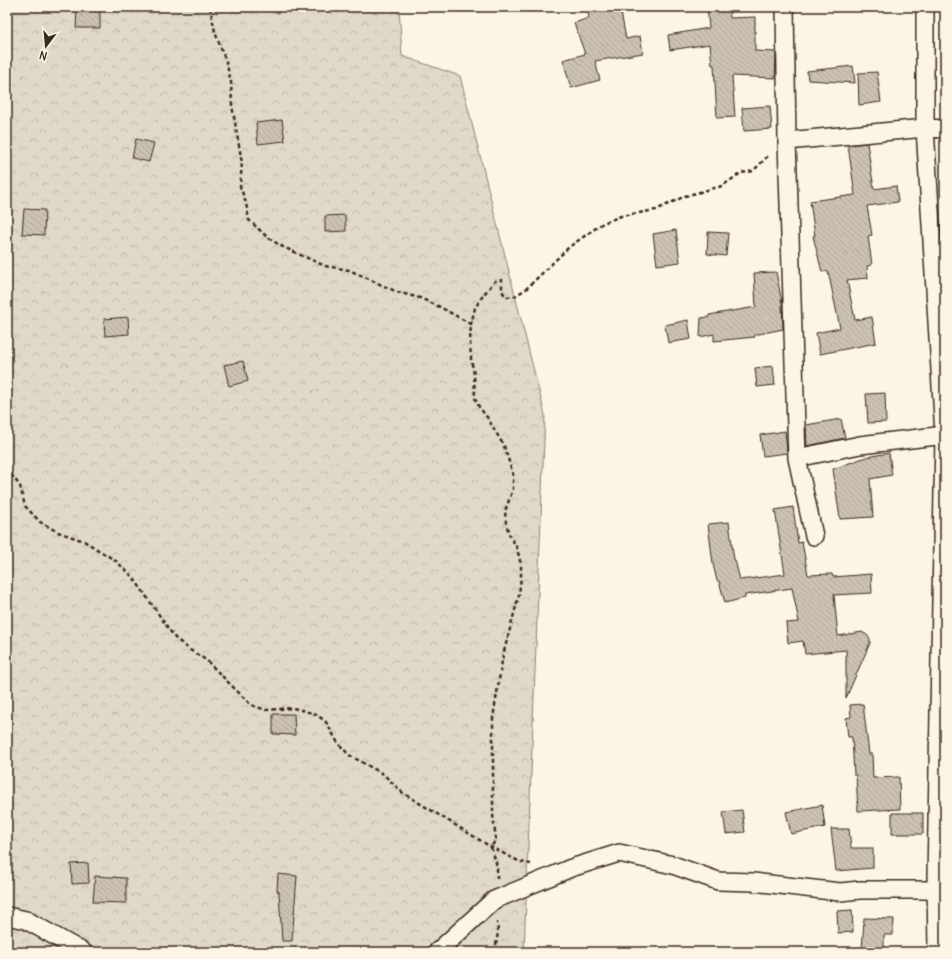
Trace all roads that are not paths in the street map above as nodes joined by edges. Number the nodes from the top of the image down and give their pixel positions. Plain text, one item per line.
1 (785, 7) edge
2 (925, 7) edge
3 (925, 128) junction
4 (945, 129) edge
5 (787, 141) junction
6 (944, 435) edge
7 (797, 458) junction
8 (814, 536) dead end
9 (939, 883) edge
10 (7, 916) edge
11 (83, 952) edge
12 (437, 952) edge
13 (937, 952) edge

1 - 5 street
2 - 3 street
3 - 4 street
3 - 5 street
3 - 6 street
5 - 7 street
6 - 7 street
6 - 9 street
7 - 8 street
9 - 12 street
9 - 13 street
10 - 11 street

